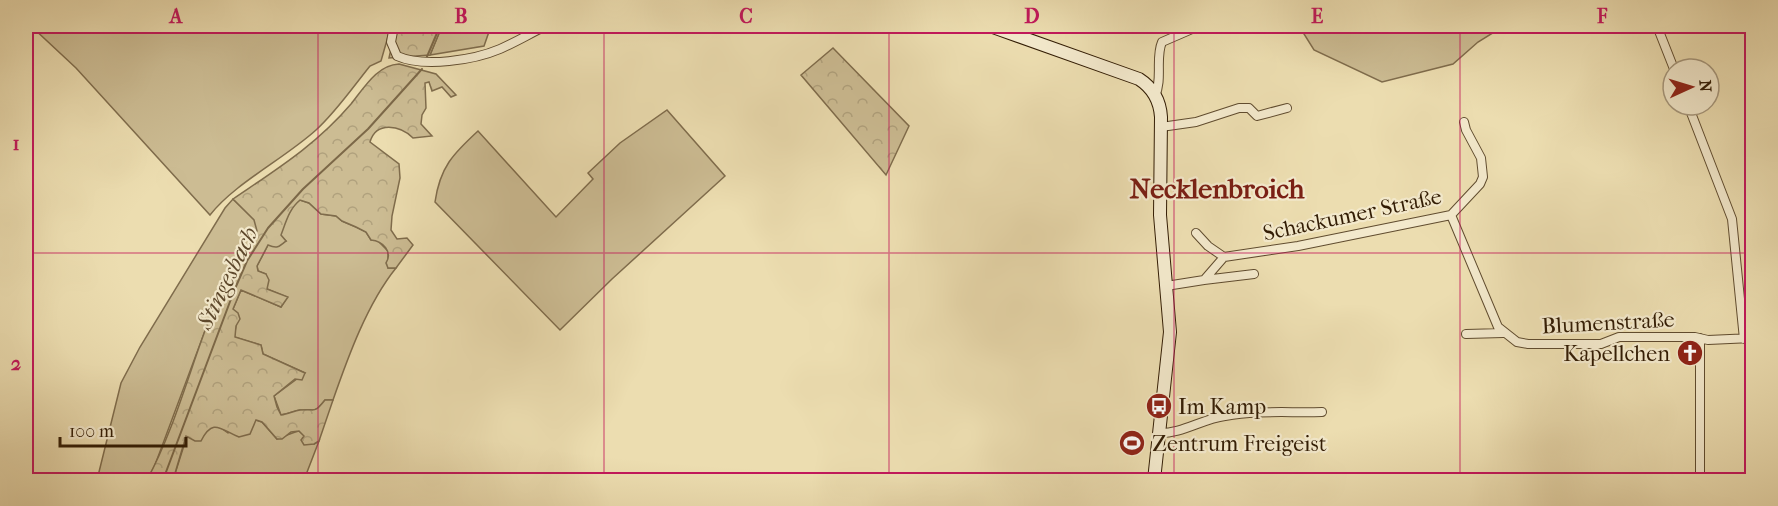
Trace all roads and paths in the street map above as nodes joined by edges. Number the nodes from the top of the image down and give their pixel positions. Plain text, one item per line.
1 (394, 26) edge
2 (546, 26) edge
3 (990, 26) edge
4 (1199, 26) edge
5 (1657, 26) edge
6 (1669, 57) edge
7 (1155, 96) junction
8 (1287, 108) dead end
9 (1693, 117) edge
10 (1464, 122) dead end
11 (1161, 127) junction
12 (1451, 215) junction
13 (1196, 233) dead end
14 (1224, 257) junction
15 (1254, 274) dead end
16 (1204, 280) junction
17 (1166, 286) junction
18 (1503, 333) junction
19 (1466, 334) dead end
20 (1700, 338) junction
21 (1748, 339) edge
22 (1322, 412) dead end
23 (1158, 433) junction
24 (1154, 480) edge
25 (1700, 480) edge

1 - 2 street
3 - 7 main road
4 - 7 street
5 - 6 street
7 - 11 main road
8 - 11 street
9 - 21 street
10 - 12 street, Schackumer Straße
11 - 17 main road
12 - 14 street, Schackumer Straße
12 - 18 street
13 - 14 street
14 - 16 street
15 - 16 street, Schackumer Straße
16 - 17 street, Schackumer Straße
17 - 23 main road
18 - 19 street, Blumenstraße
18 - 20 street, Blumenstraße
20 - 21 street, Blumenstraße
20 - 25 street
22 - 23 street
23 - 24 main road

